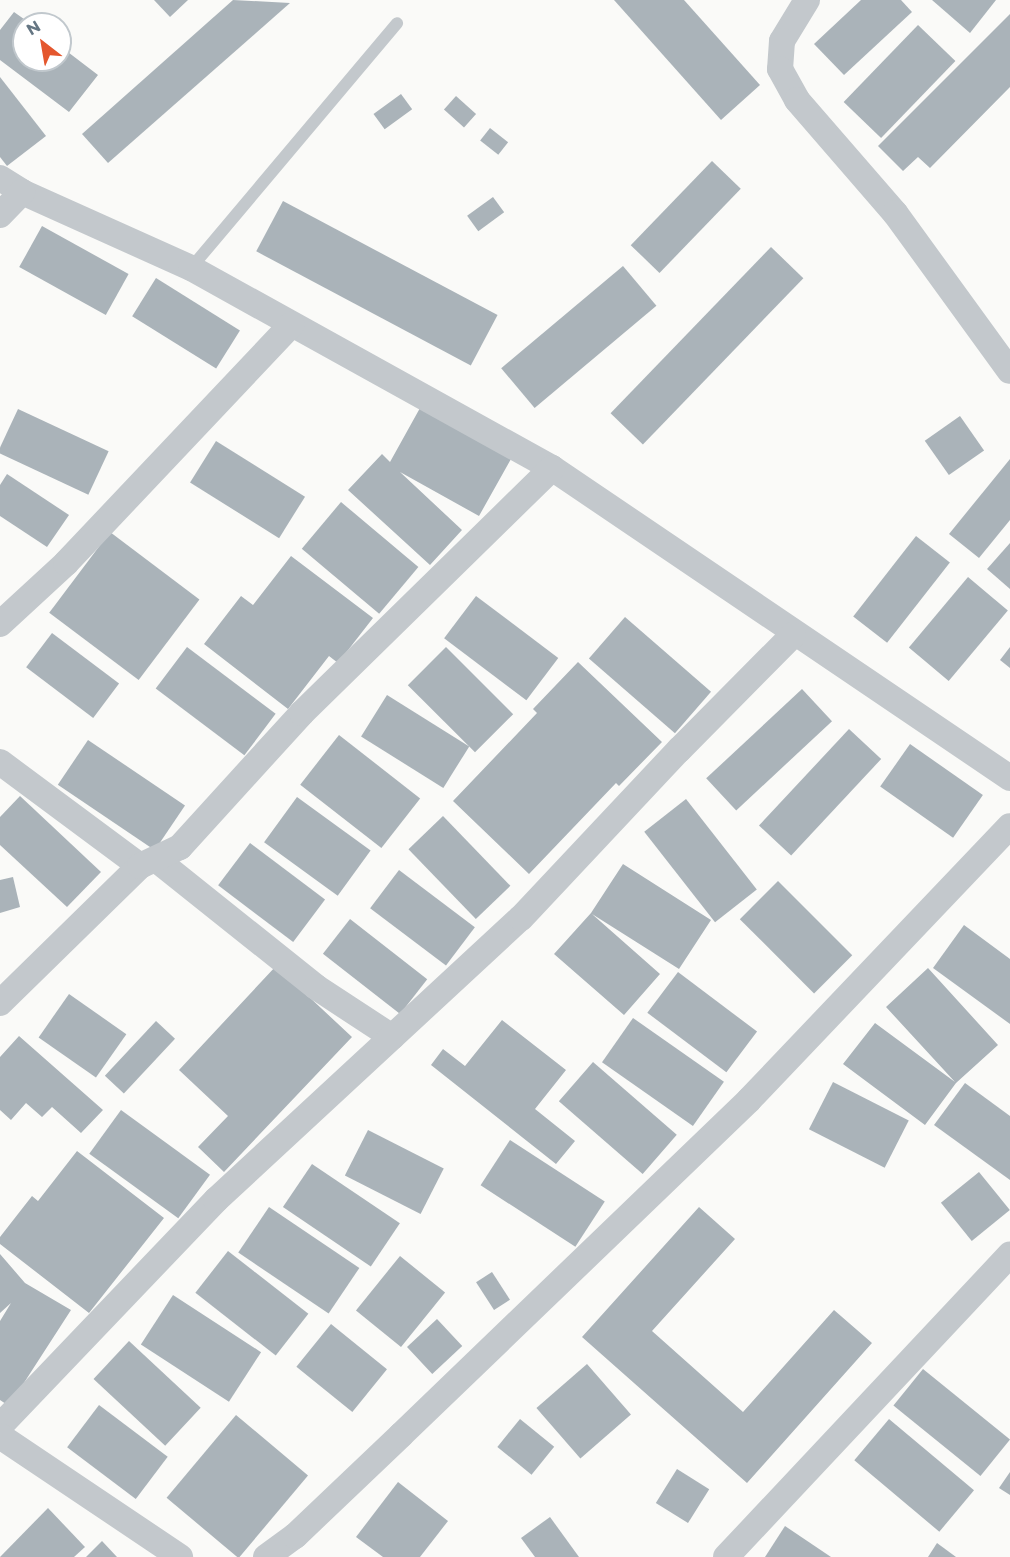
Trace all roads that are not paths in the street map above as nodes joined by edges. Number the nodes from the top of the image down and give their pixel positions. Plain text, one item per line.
1 (807, 0) edge
2 (397, 23) dead end
3 (0, 178) edge
4 (22, 192) junction
5 (0, 215) edge
6 (190, 268) junction
7 (291, 325) junction
8 (1010, 371) edge
9 (552, 468) junction
10 (0, 624) edge
11 (793, 635) junction
12 (0, 762) edge
13 (1010, 778) edge
14 (1010, 826) edge
15 (149, 863) junction
16 (0, 1003) edge
17 (392, 1037) junction
18 (1010, 1255) edge
19 (0, 1426) edge
20 (0, 1436) edge
21 (180, 1557) edge
22 (266, 1557) edge
23 (726, 1557) edge

1 - 8 street
2 - 6 lane
3 - 4 street
4 - 5 street
4 - 6 street
6 - 7 street
7 - 9 street
7 - 10 street
9 - 11 street
9 - 15 street
11 - 13 street
11 - 17 street
12 - 15 street
14 - 22 street
15 - 16 street
15 - 17 street
17 - 19 street
18 - 23 street
20 - 21 street

